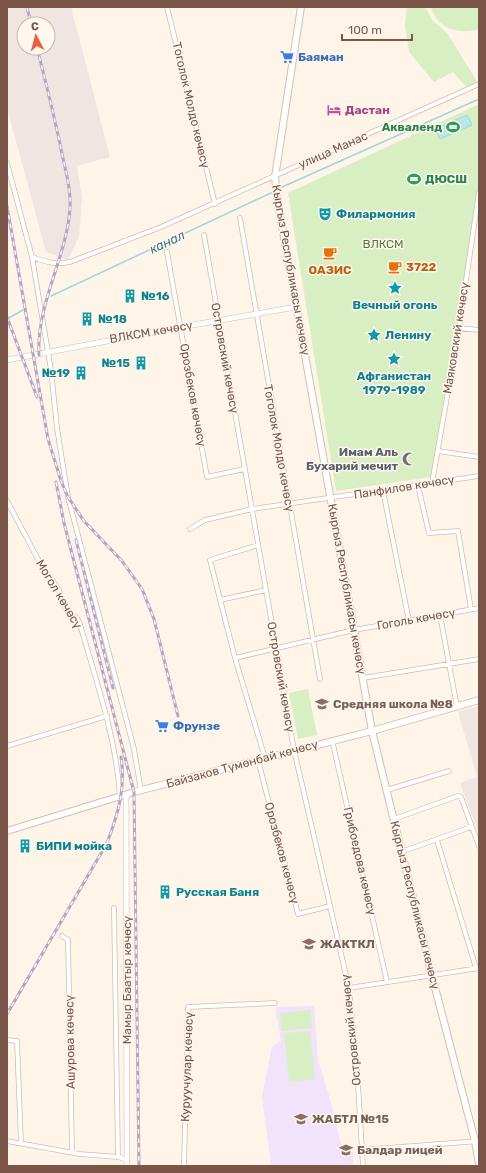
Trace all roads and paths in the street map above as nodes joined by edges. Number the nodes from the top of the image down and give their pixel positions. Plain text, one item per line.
1 (167, 7) edge
2 (301, 7) edge
3 (479, 84) edge
4 (7, 163) edge
5 (275, 177) junction
6 (479, 192) edge
7 (215, 204) junction
8 (240, 218) dead end
9 (204, 235) dead end
10 (167, 252) dead end
11 (32, 257) junction
12 (296, 307) junction
13 (257, 314) junction
14 (219, 321) junction
15 (181, 326) junction
16 (458, 328) junction
17 (479, 330) edge
18 (48, 351) junction
19 (7, 360) edge
20 (438, 451) junction
21 (479, 457) edge
22 (244, 469) junction
23 (479, 476) edge
24 (432, 483) junction
25 (418, 486) junction
26 (383, 491) junction
27 (331, 498) junction
28 (7, 501) edge
29 (289, 504) junction
30 (252, 510) junction
31 (190, 529) dead end
32 (258, 546) junction
33 (266, 590) junction
34 (220, 600) junction
35 (479, 608) edge
36 (471, 609) junction
37 (440, 615) junction
38 (409, 621) junction
39 (354, 630) junction
40 (312, 640) junction
41 (276, 648) junction
42 (235, 658) junction
43 (479, 659) edge
44 (448, 664) junction
45 (363, 678) junction
46 (320, 679) dead end
47 (479, 700) edge
48 (457, 707) junction
49 (106, 716) junction
50 (372, 730) junction
51 (332, 740) junction
52 (7, 746) edge
53 (294, 750) junction
54 (266, 758) junction
55 (258, 760) junction
56 (449, 771) dead end
57 (141, 790) junction
58 (387, 790) junction
59 (123, 796) junction
60 (394, 819) junction
61 (472, 827) junction
62 (7, 831) edge
63 (437, 840) junction
64 (479, 846) edge
65 (401, 852) junction
66 (330, 906) junction
67 (114, 908) dead end
68 (62, 936) dead end
69 (478, 968) edge
70 (432, 976) junction
71 (387, 982) junction
72 (349, 988) junction
73 (274, 1003) dead end
74 (7, 1040) edge
75 (7, 1141) edge
76 (477, 1141) edge
77 (21, 1143) junction
78 (362, 1150) junction
79 (72, 1152) junction
80 (118, 1157) junction
81 (127, 1163) edge
82 (479, 1164) edge
83 (184, 1166) edge
84 (363, 1166) edge

1 - 7 street, Тоголок Молдо көчөсү
2 - 5 main road, Кыргыз Республикасы көчөсү
3 - 5 street, улица Манас
4 - 11 street
5 - 7 street, улица Манас
5 - 12 main road, Кыргыз Республикасы көчөсү
6 - 16 street, Маяковский көчөсү
7 - 11 street, улица Манас
8 - 13 street, Тоголок Молдо көчөсү
9 - 14 street, Островский көчөсү
10 - 15 street, Орозбеков көчөсү
11 - 18 street
12 - 13 street, ВЛКСМ көчөсү
12 - 27 main road, Кыргыз Республикасы көчөсү
13 - 14 street, ВЛКСМ көчөсү
13 - 29 street, Тоголок Молдо көчөсү
14 - 15 street, ВЛКСМ көчөсү
14 - 22 street, Островский көчөсү
15 - 18 street, ВЛКСМ көчөсү
15 - 22 street, Орозбеков көчөсү
16 - 17 street
16 - 20 street, Маяковский көчөсү
18 - 19 street, ВЛКСМ көчөсү
18 - 57 street
20 - 21 street
20 - 24 street, Маяковский көчөсү
22 - 30 street, Островский көчөсү
23 - 24 street, Панфилов көчөсү
24 - 25 street, Панфилов көчөсү
25 - 26 street, Панфилов көчөсү
25 - 36 street
26 - 27 street, Панфилов көчөсү
26 - 38 street
27 - 29 street, Панфилов көчөсү
27 - 39 main road, Кыргыз Республикасы көчөсү
28 - 49 street, Могол көчөсү
29 - 30 street, Панфилов көчөсү
29 - 40 street, Тоголок Молдо көчөсү
30 - 31 street, Панфилов көчөсү
30 - 32 street, Островский көчөсү
32 - 33 street, Островский көчөсү
32 - 34 street
33 - 34 street
33 - 41 street, Островский көчөсү
34 - 42 street
35 - 36 street, Гоголь көчөсү
36 - 37 street, Гоголь көчөсү
37 - 38 street, Гоголь көчөсү
37 - 44 street
38 - 39 street, Гоголь көчөсү
39 - 40 street, Гоголь көчөсү
39 - 45 main road, Кыргыз Республикасы көчөсү
40 - 41 street, Гоголь көчөсү
40 - 46 street, Тоголок Молдо көчөсү
41 - 42 street, Гоголь көчөсү
41 - 53 street, Островский көчөсү
42 - 54 street
43 - 44 street
44 - 45 street
44 - 48 street
45 - 50 main road, Кыргыз Республикасы көчөсү
47 - 48 main road, Байзаков Түмөнбай көчөсү
48 - 50 main road, Байзаков Түмөнбай көчөсү
49 - 52 street
49 - 59 street, Могол көчөсү
50 - 51 main road, Байзаков Түмөнбай көчөсү
50 - 58 main road, Кыргыз Республикасы көчөсү
51 - 53 main road, Байзаков Түмөнбай көчөсү
51 - 71 street, Грибоедова көчөсү
53 - 54 main road, Байзаков Түмөнбай көчөсү
53 - 66 street, Островский көчөсү
54 - 55 main road, Байзаков Түмөнбай көчөсү
55 - 57 main road, Байзаков Түмөнбай көчөсү
55 - 66 street, Орозбеков көчөсү
56 - 58 street
57 - 59 main road, Байзаков Түмөнбай көчөсү
58 - 60 main road, Кыргыз Республикасы көчөсү
59 - 62 main road, Байзаков Түмөнбай көчөсү
59 - 81 street, Мамыр Баатыр көчөсү
60 - 61 street
60 - 65 main road, Кыргыз Республикасы көчөсү
61 - 63 street
61 - 64 street
63 - 65 street
63 - 69 street
65 - 70 main road, Кыргыз Республикасы көчөсү
66 - 72 street, Островский көчөсү
67 - 80 street
68 - 79 street, Ашурова көчөсү
69 - 70 street
70 - 71 street
70 - 76 main road, Кыргыз Республикасы көчөсү
71 - 72 street
72 - 78 street, Островский көчөсү
73 - 83 street, Куруучулар көчөсү
74 - 77 street
75 - 77 street
76 - 78 street
76 - 82 main road, Кыргыз Республикасы көчөсү
77 - 79 street
78 - 84 street, Островский көчөсү
79 - 80 street
80 - 81 street

